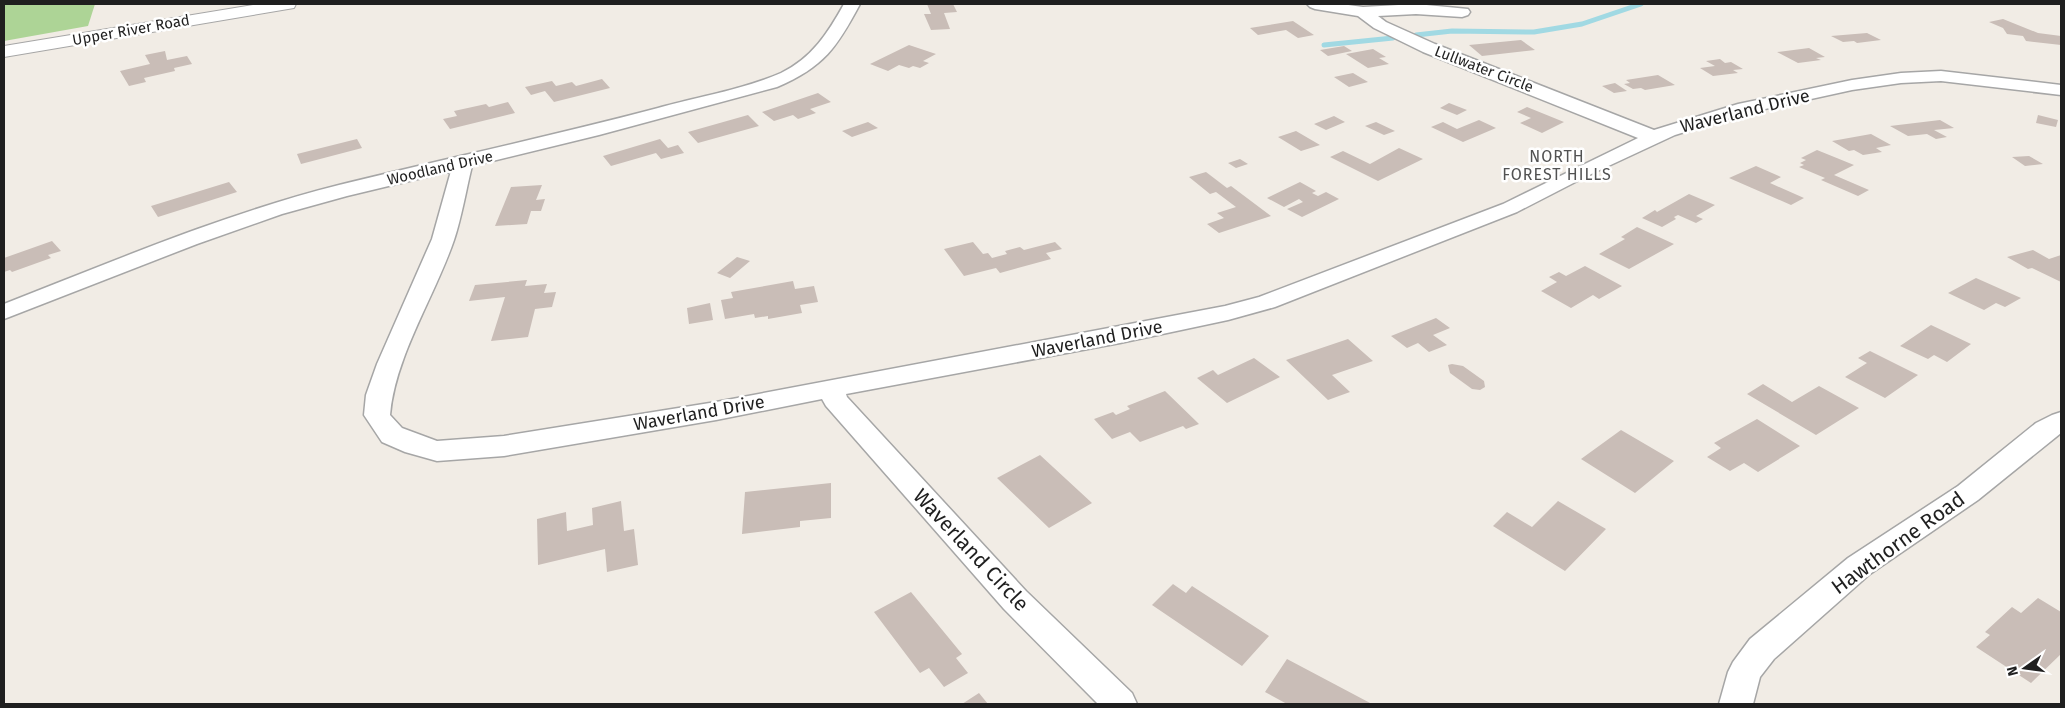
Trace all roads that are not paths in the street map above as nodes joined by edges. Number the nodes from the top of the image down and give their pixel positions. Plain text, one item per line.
1 (288, 4) edge
2 (852, 4) edge
3 (1315, 4) edge
4 (1363, 12) junction
5 (1462, 12) dead end
6 (4, 52) edge
7 (2061, 90) edge
8 (1654, 137) junction
9 (463, 163) junction
10 (4, 312) edge
11 (832, 388) junction
12 (2061, 421) edge
13 (1120, 704) edge
14 (1736, 704) edge

1 - 6 street, Upper River Road
2 - 9 street, Woodland Drive
3 - 4 street, Lullwater Circle
4 - 5 street
4 - 8 street, Lullwater Circle
7 - 8 street, Waverland Drive
8 - 11 street, Waverland Drive
9 - 10 street, Woodland Drive
9 - 11 street, Waverland Drive
11 - 13 street, Waverland Circle
12 - 14 street, Hawthorne Road

